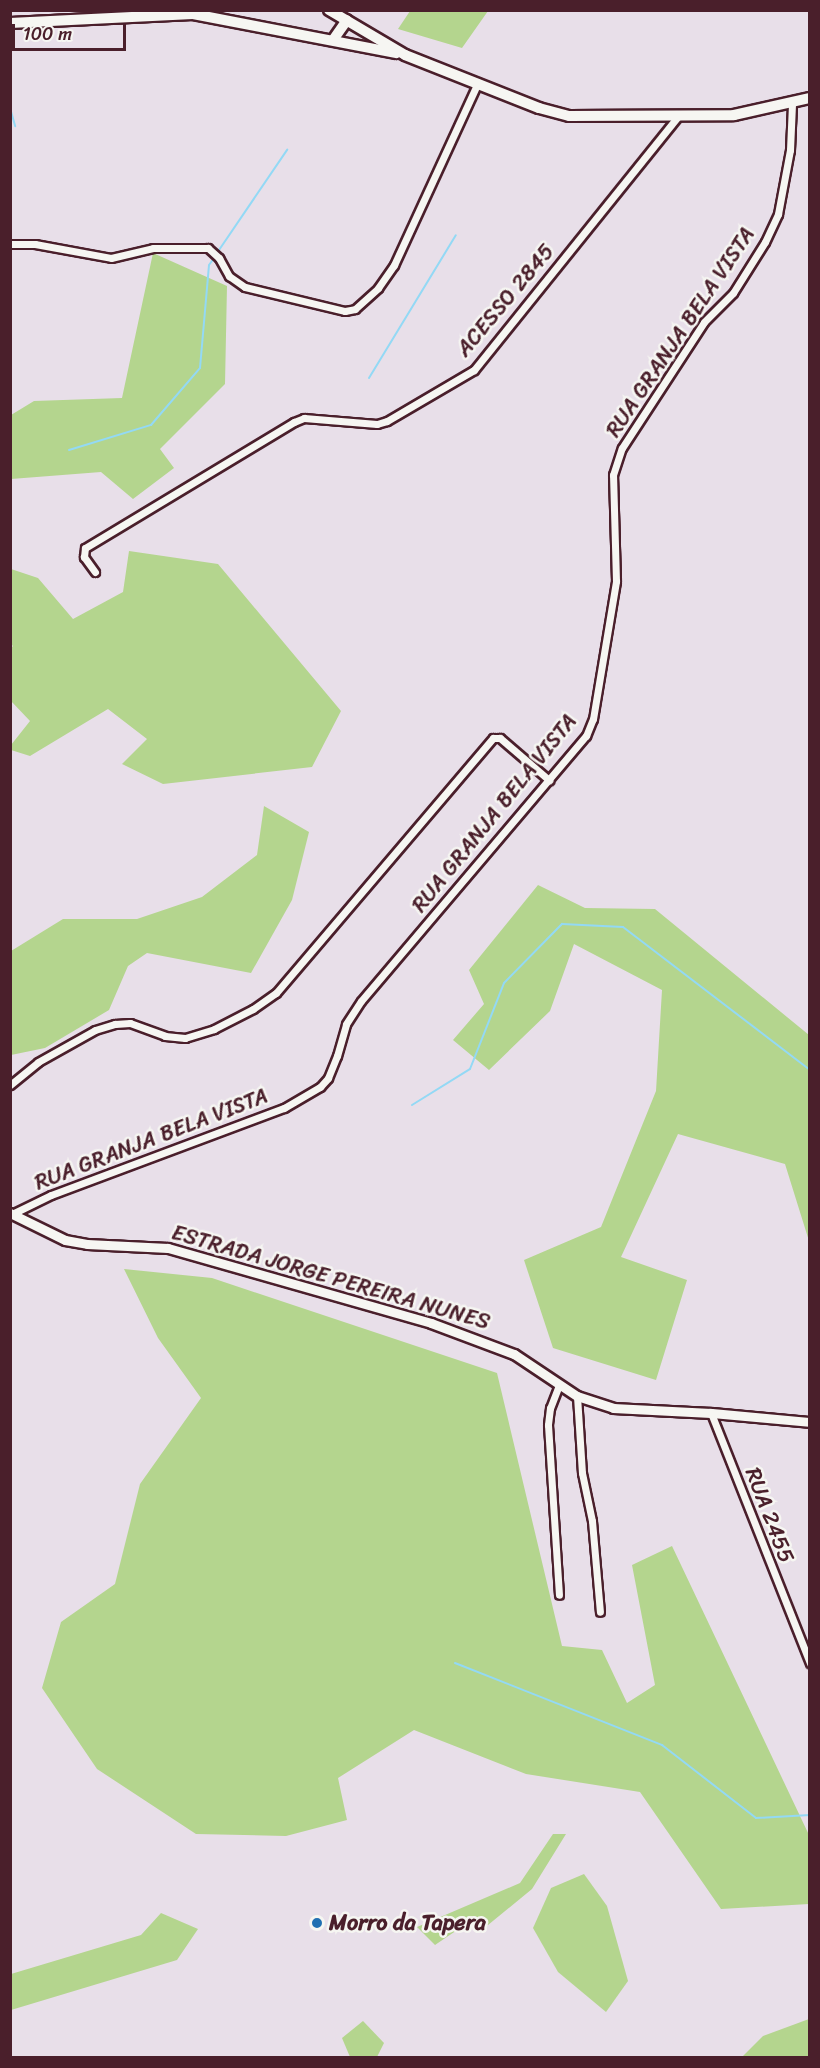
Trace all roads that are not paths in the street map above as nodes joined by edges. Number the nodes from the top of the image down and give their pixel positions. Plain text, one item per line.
1 (329, 10) edge
2 (347, 20) junction
3 (10, 23) edge
4 (333, 40) junction
5 (405, 55) junction
6 (478, 82) junction
7 (810, 98) edge
8 (792, 104) junction
9 (678, 116) junction
10 (10, 244) edge
11 (95, 572) dead end
12 (549, 780) junction
13 (10, 1085) edge
14 (11, 1213) edge
15 (559, 1385) junction
16 (577, 1396) junction
17 (711, 1413) junction
18 (810, 1422) edge
19 (560, 1595) dead end
20 (600, 1612) dead end
21 (810, 1663) edge

1 - 2 main road
2 - 4 main road
2 - 5 main road
3 - 4 main road
4 - 5 main road
5 - 6 main road
6 - 9 main road
6 - 10 street
7 - 8 main road
8 - 9 main road
8 - 12 street, RUA GRANJA BELA VISTA
9 - 11 street, ACESSO 2845
12 - 13 street
12 - 14 street, RUA GRANJA BELA VISTA
14 - 15 street, ESTRADA JORGE PEREIRA NUNES
15 - 16 street, ESTRADA JORGE PEREIRA NUNES
15 - 19 street
16 - 17 street, ESTRADA JORGE PEREIRA NUNES
16 - 20 street
17 - 18 street, ESTRADA JORGE PEREIRA NUNES
17 - 21 street, RUA 2455

